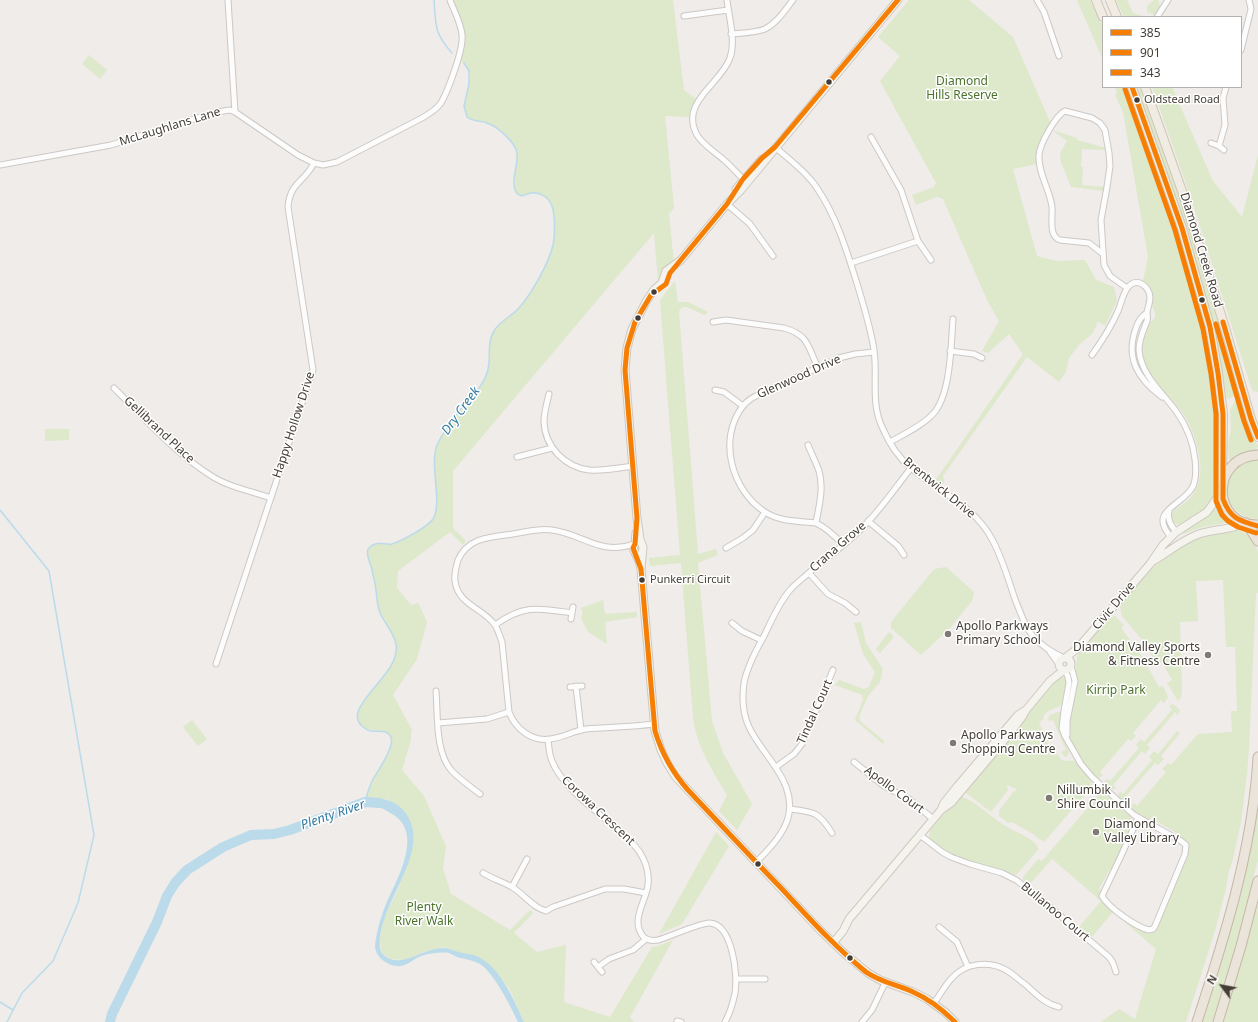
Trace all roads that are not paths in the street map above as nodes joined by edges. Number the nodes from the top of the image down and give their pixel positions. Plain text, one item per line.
1 (228, 0) edge
2 (450, 0) edge
3 (727, 0) edge
4 (793, 0) edge
5 (898, 0) edge
6 (1037, 0) edge
7 (1096, 0) edge
8 (1110, 0) edge
9 (1168, 0) edge
10 (1249, 0) edge
11 (728, 10) junction
12 (684, 16) dead end
13 (1104, 16) edge
14 (1117, 16) edge
15 (1158, 16) edge
16 (731, 34) junction
17 (1242, 46) edge
18 (1059, 56) dead end
19 (1132, 88) edge
20 (1145, 88) edge
21 (1226, 88) edge
22 (235, 112) junction
23 (872, 137) dead end
24 (1212, 143) dead end
25 (1219, 146) junction
26 (776, 147) junction
27 (1224, 150) dead end
28 (314, 163) junction
29 (0, 165) edge
30 (747, 178) junction
31 (728, 204) junction
32 (918, 241) junction
33 (1103, 254) junction
34 (773, 256) dead end
35 (931, 260) dead end
36 (851, 263) junction
37 (1127, 288) junction
38 (953, 319) dead end
39 (714, 322) dead end
40 (950, 351) junction
41 (874, 352) junction
42 (1092, 355) dead end
43 (982, 358) dead end
44 (818, 368) junction
45 (114, 388) dead end
46 (715, 390) dead end
47 (549, 394) dead end
48 (743, 406) junction
49 (1258, 437) edge
50 (890, 442) junction
51 (808, 445) dead end
52 (552, 448) junction
53 (1258, 455) edge
54 (517, 457) dead end
55 (633, 466) junction
56 (911, 468) junction
57 (1222, 489) junction
58 (271, 498) junction
59 (765, 512) junction
60 (868, 521) junction
61 (816, 523) junction
62 (1245, 523) junction
63 (1258, 525) edge
64 (1174, 535) junction
65 (1258, 541) edge
66 (1180, 543) junction
67 (843, 545) junction
68 (637, 547) junction
69 (726, 548) dead end
70 (904, 555) dead end
71 (1150, 564) junction
72 (809, 572) junction
73 (856, 612) dead end
74 (571, 619) dead end
75 (732, 623) dead end
76 (495, 625) junction
77 (761, 640) junction
78 (1078, 648) junction
79 (1050, 651) junction
80 (1065, 658) junction
81 (216, 664) dead end
82 (1065, 667) junction
83 (833, 670) dead end
84 (576, 686) dead end
85 (436, 691) dead end
86 (509, 712) junction
87 (438, 722) junction
88 (654, 724) junction
89 (581, 730) junction
90 (548, 740) junction
91 (1258, 757) edge
92 (854, 762) dead end
93 (776, 767) junction
94 (480, 794) dead end
95 (790, 809) junction
96 (1138, 818) junction
97 (933, 819) junction
98 (832, 833) dead end
99 (920, 835) junction
100 (527, 859) dead end
101 (756, 862) junction
102 (483, 873) dead end
103 (1258, 881) edge
104 (512, 887) junction
105 (646, 893) junction
106 (939, 927) dead end
107 (646, 939) junction
108 (831, 941) junction
109 (594, 962) dead end
110 (598, 967) junction
111 (968, 967) junction
112 (602, 972) dead end
113 (1116, 972) dead end
114 (736, 979) junction
115 (765, 979) dead end
116 (885, 983) junction
117 (934, 1003) junction
118 (1059, 1006) dead end
119 (726, 1022) edge
120 (862, 1022) edge
121 (955, 1022) edge
122 (1197, 1022) edge
123 (1218, 1022) edge

1 - 22 street
2 - 28 street
3 - 11 street
4 - 16 street
5 - 26 street
6 - 18 street
7 - 13 main road
8 - 14 main road
9 - 15 street
10 - 17 street
11 - 12 street
11 - 16 street
16 - 30 street
19 - 57 main road, Diamond Creek Road
20 - 49 main road, Diamond Creek Road
21 - 25 street
22 - 28 street, McLaughlans Lane
22 - 29 street, McLaughlans Lane
23 - 32 street
24 - 25 street
25 - 27 street
26 - 30 street
26 - 36 street, Brentwick Drive
28 - 58 street, Happy Hollow Drive
30 - 31 street
31 - 34 street
31 - 55 street
32 - 35 street
32 - 36 street
33 - 33 street
33 - 37 street
36 - 41 street, Brentwick Drive
37 - 42 street
37 - 64 street
38 - 40 street
39 - 44 street
40 - 43 street
40 - 50 street
41 - 44 street, Glenwood Drive
41 - 50 street, Brentwick Drive
44 - 48 street, Glenwood Drive
45 - 58 street, Gellibrand Place
46 - 48 street
47 - 52 street
48 - 59 street, Glenwood Drive
50 - 56 street, Brentwick Drive
51 - 61 street
52 - 54 street
52 - 55 street
53 - 57 highway
55 - 68 street
56 - 60 street, Crana Grove
56 - 79 street, Brentwick Drive
57 - 62 highway
57 - 64 street, Civic Drive
58 - 81 street, Happy Hollow Drive
59 - 61 street, Glenwood Drive
59 - 69 street
60 - 67 street, Crana Grove
60 - 70 street
61 - 67 street, Glenwood Drive
62 - 63 highway
62 - 65 highway
62 - 66 street, Civic Drive
64 - 66 street
64 - 71 street, Civic Drive
66 - 71 street, Civic Drive
67 - 72 street, Crana Grove
68 - 76 street
68 - 88 street
71 - 78 street, Civic Drive
72 - 73 street
72 - 77 street, Crana Grove
74 - 76 street
75 - 77 street
76 - 86 street
77 - 93 street, Crana Grove
78 - 80 street, Civic Drive
78 - 82 street, Civic Drive
79 - 80 street, Brentwick Drive
79 - 82 street, Brentwick Drive
80 - 82 street
82 - 96 street
82 - 97 street, Civic Drive
83 - 93 street, Tindal Court
84 - 89 street
85 - 87 street
86 - 87 street
86 - 90 street
87 - 94 street
88 - 89 street
88 - 101 street
89 - 90 street
90 - 105 street, Corowa Crescent
91 - 122 highway
92 - 97 street, Apollo Court
93 - 95 street, Crana Grove
95 - 98 street
95 - 101 street, Crana Grove
96 - 96 street
97 - 99 street, Civic Drive
99 - 108 street, Civic Drive
99 - 113 street, Bullanoo Court
100 - 104 street
101 - 108 street
102 - 104 street
103 - 123 highway
104 - 105 street
105 - 107 street, Corowa Crescent
106 - 111 street
107 - 110 street
107 - 114 street
108 - 116 street
109 - 110 street
110 - 112 street
111 - 117 street
111 - 118 street
114 - 115 street
114 - 119 street
116 - 117 street
116 - 120 street
117 - 121 street

